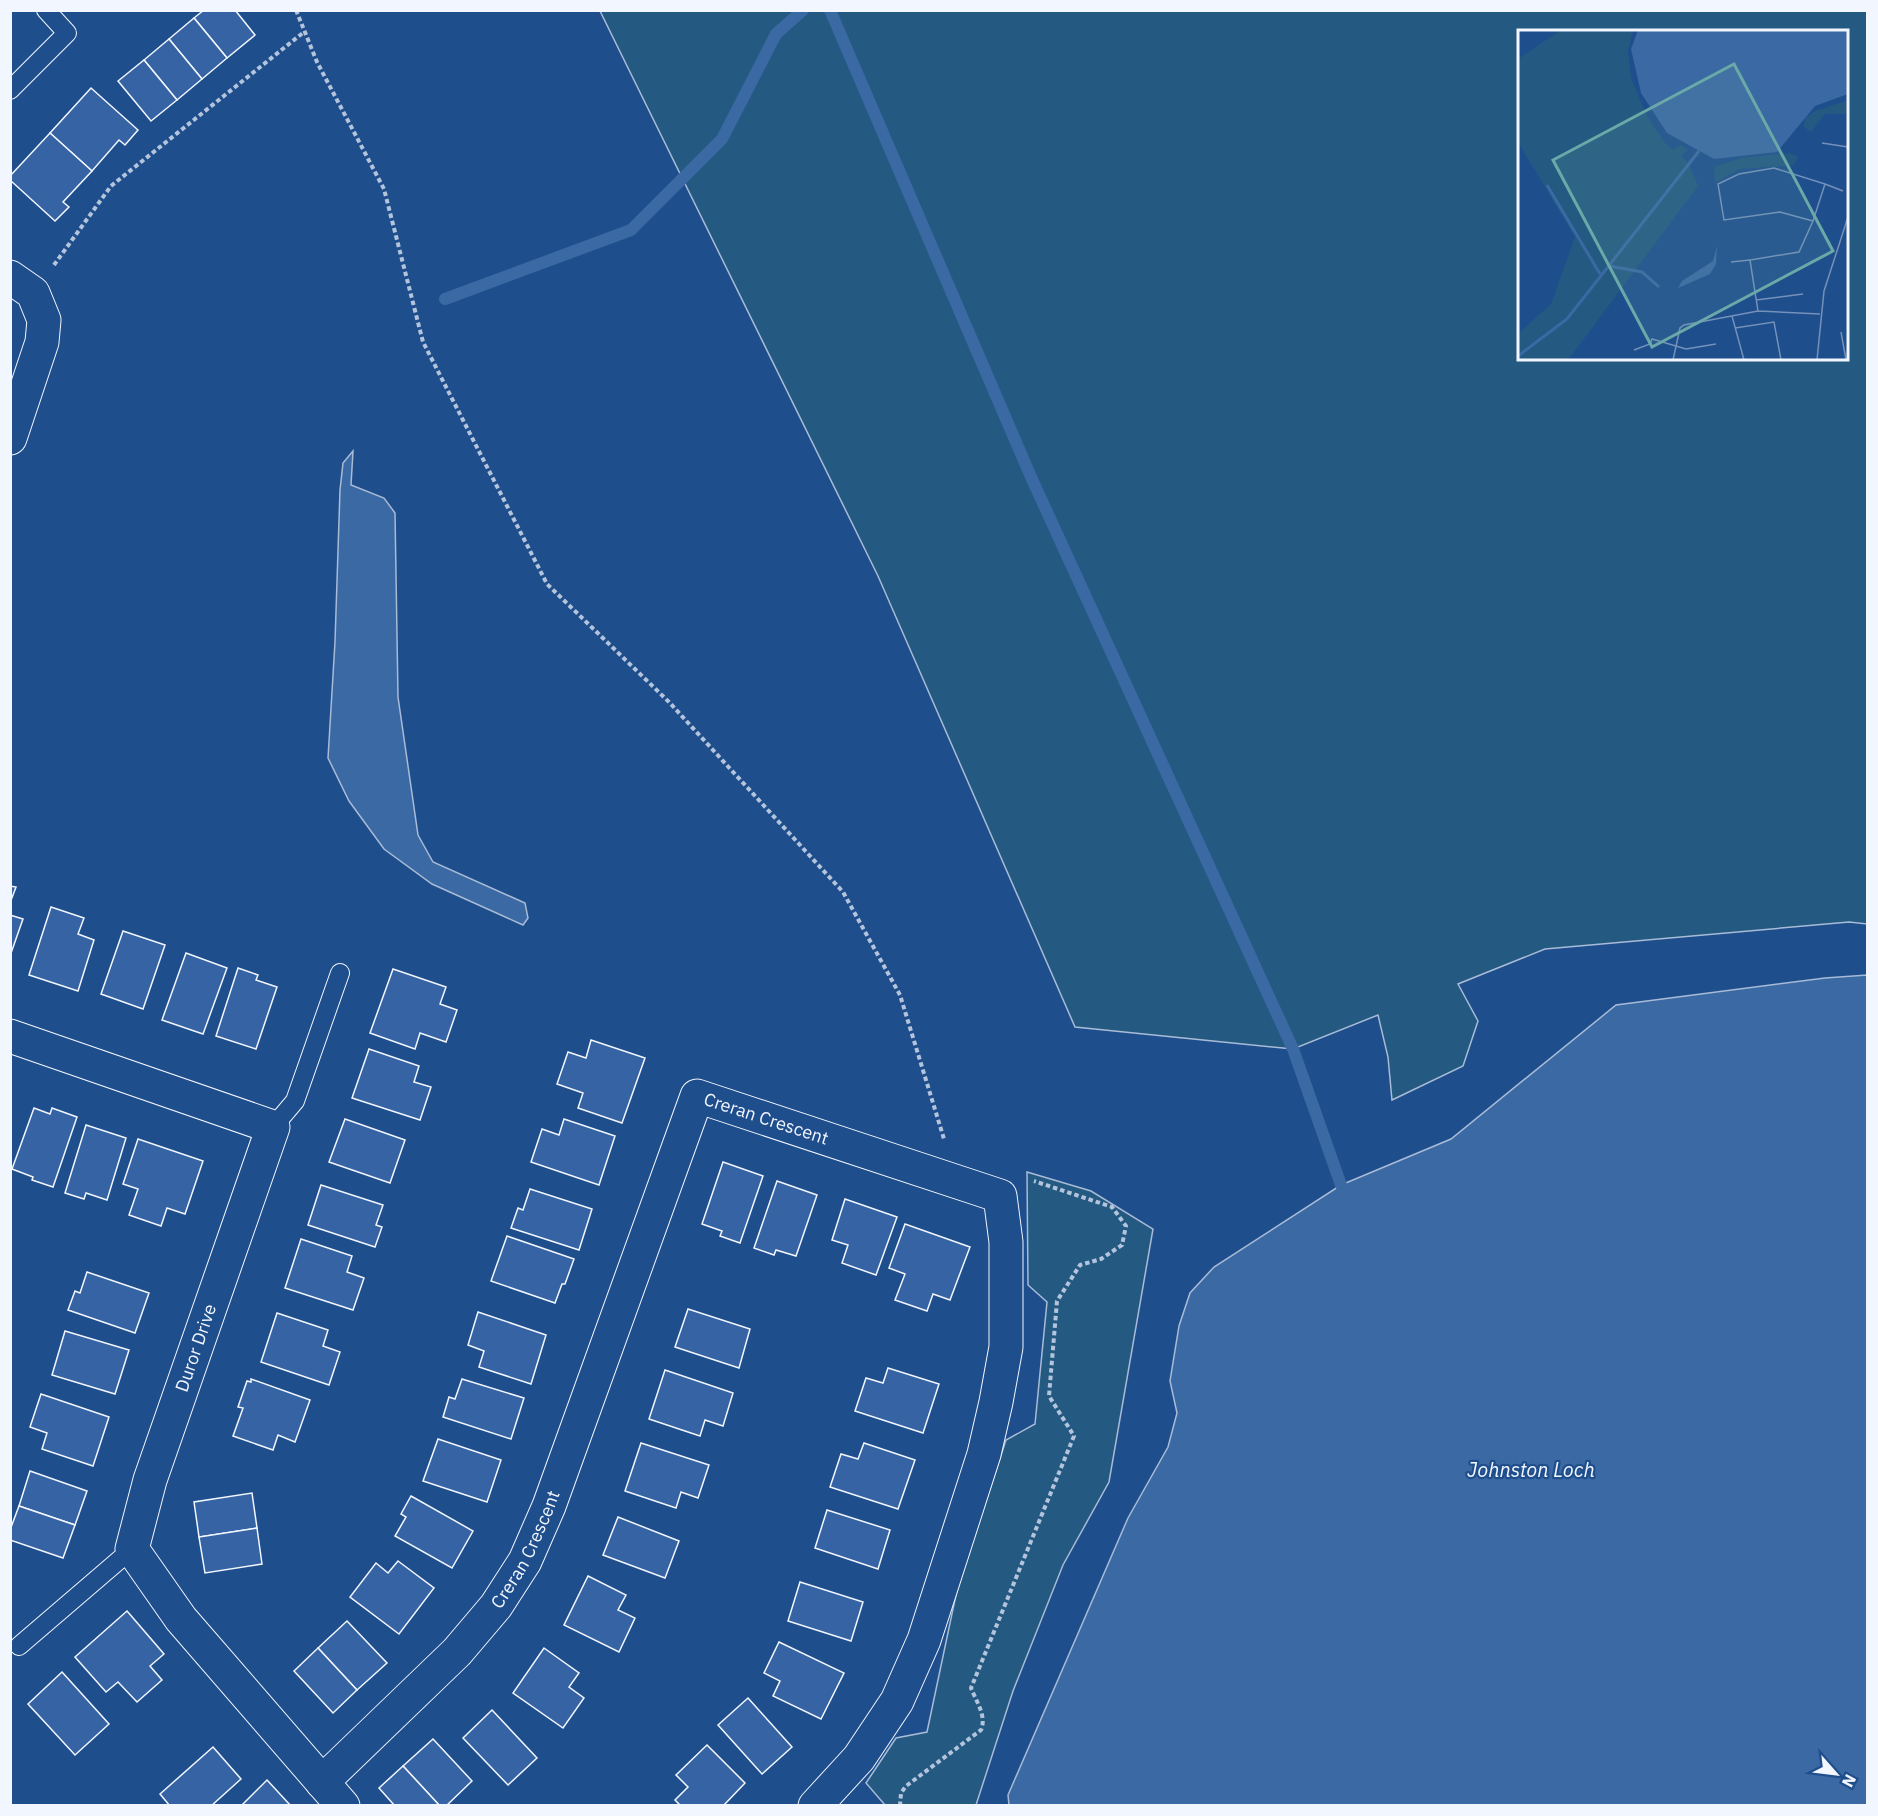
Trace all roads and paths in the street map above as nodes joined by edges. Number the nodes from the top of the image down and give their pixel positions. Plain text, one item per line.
1 (46, 10) edge
2 (296, 10) edge
3 (304, 32) junction
4 (10, 90) edge
5 (22, 285) edge
6 (10, 438) edge
7 (339, 973) dead end
8 (10, 1036) edge
9 (273, 1127) junction
10 (957, 1181) junction
11 (1000, 1196) junction
12 (132, 1549) junction
13 (19, 1646) dead end
14 (332, 1794) edge
15 (815, 1806) edge
16 (900, 1806) edge

1 - 4 lane
2 - 3 path
3 - 5 path
3 - 10 path
5 - 6 street
7 - 9 lane
8 - 9 street
9 - 12 street, Duror Drive
10 - 11 street, Creran Crescent
10 - 14 street, Creran Crescent
11 - 15 street
11 - 16 path
12 - 13 lane
12 - 14 street

